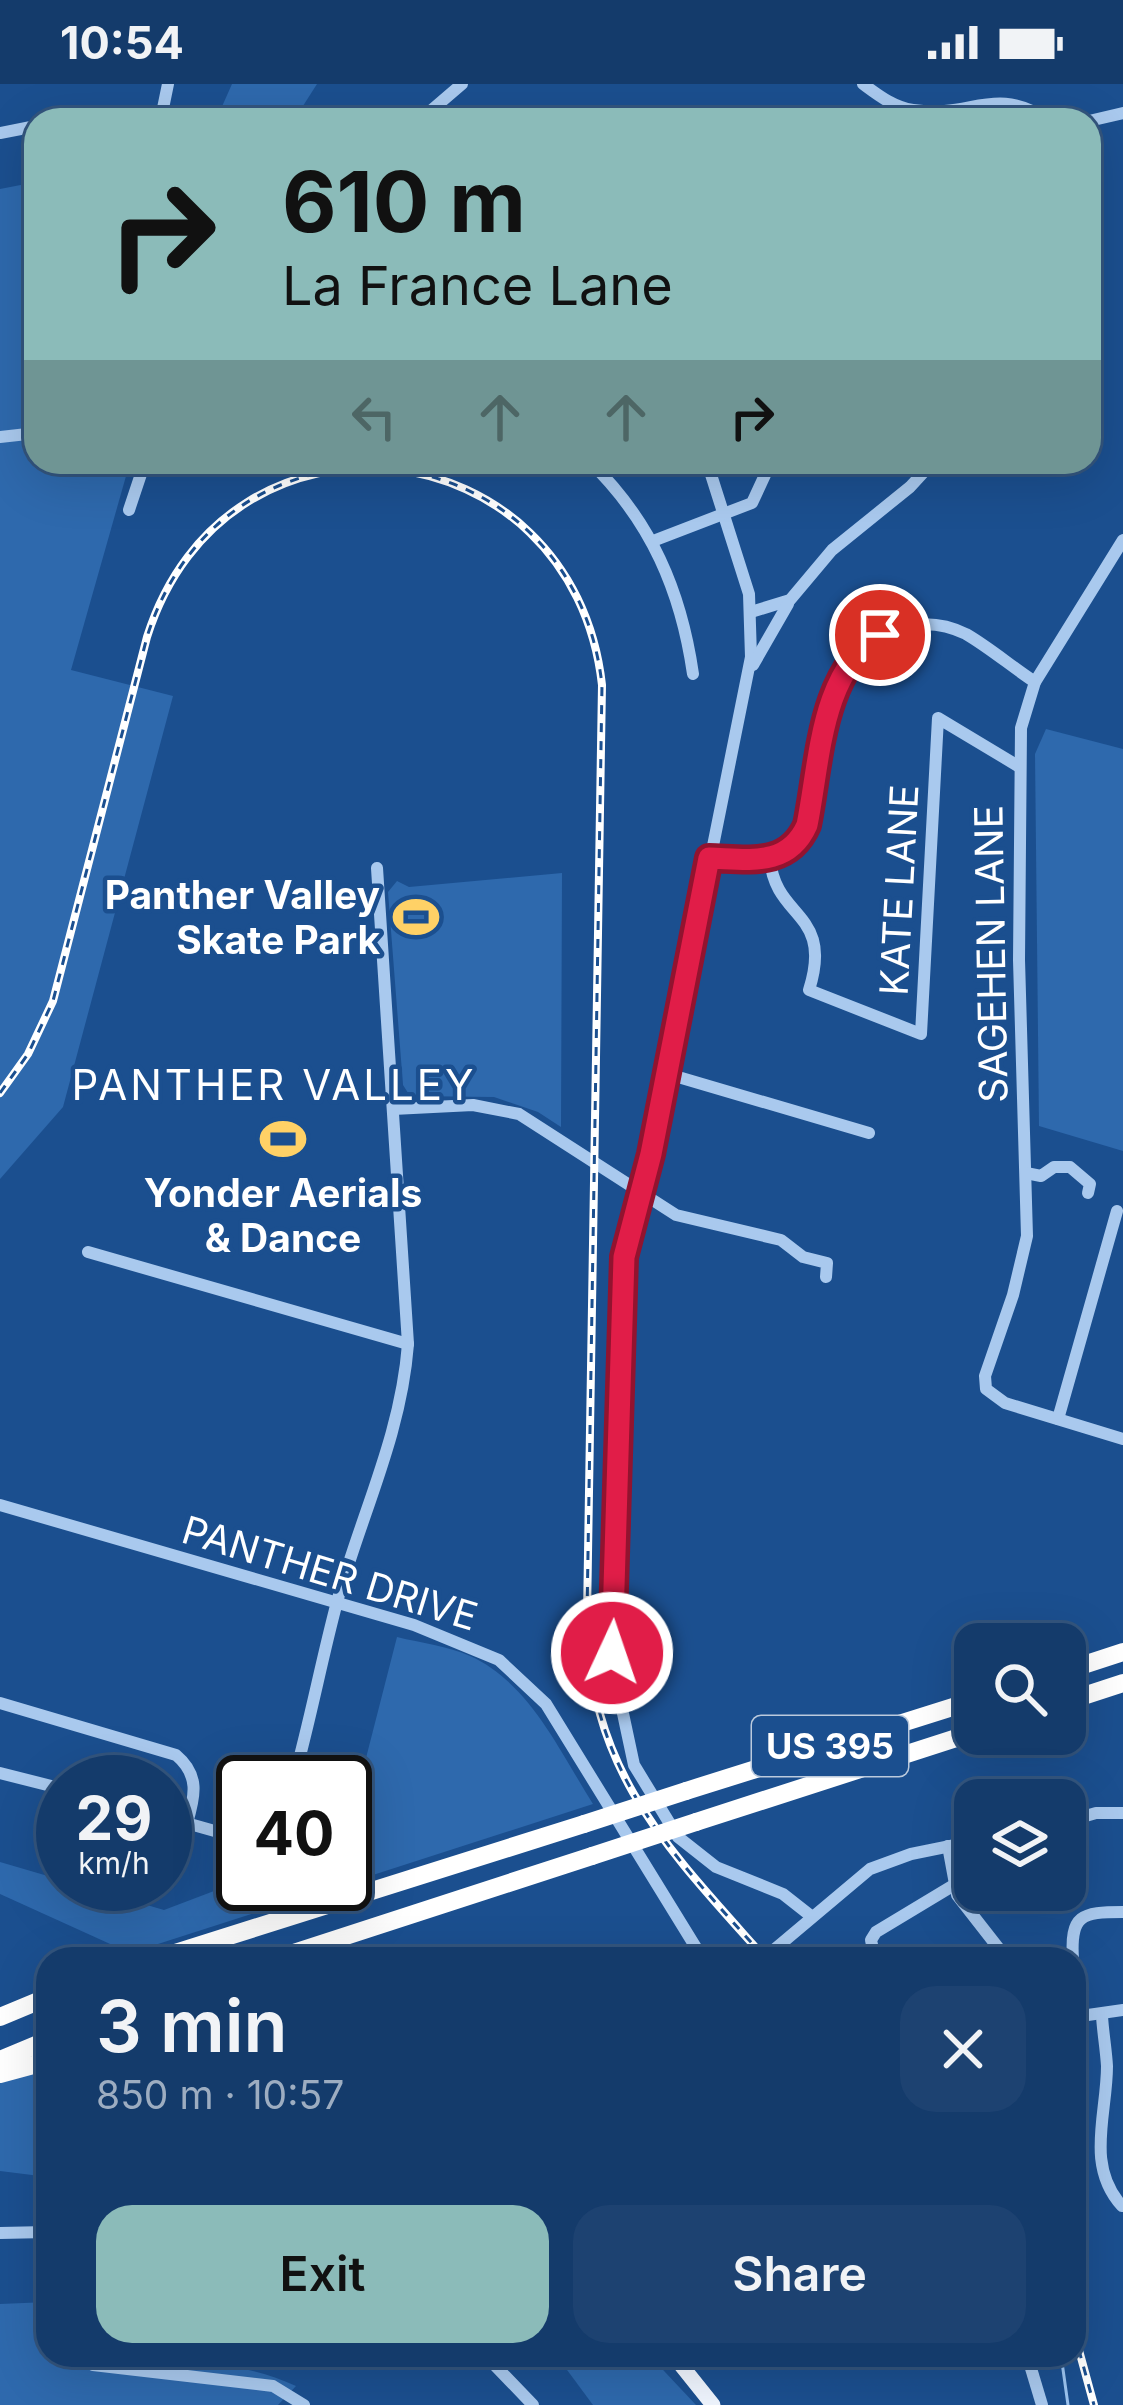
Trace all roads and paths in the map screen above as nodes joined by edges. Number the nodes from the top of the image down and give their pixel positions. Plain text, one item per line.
1 (461, 84) edge
2 (863, 84) edge
3 (434, 108) edge
4 (907, 108) edge
5 (943, 108) edge
6 (1036, 108) edge
7 (141, 474) edge
8 (601, 474) edge
9 (712, 474) edge
10 (767, 474) edge
11 (922, 474) edge
12 (129, 510) dead end
13 (726, 512) junction
14 (1123, 540) edge
15 (653, 541) junction
16 (790, 600) junction
17 (751, 612) junction
18 (749, 671) junction
19 (693, 674) dead end
20 (1035, 682) junction
21 (1018, 766) junction
22 (709, 858) junction
23 (770, 859) junction
24 (377, 868) dead end
25 (668, 1074) junction
26 (393, 1109) junction
27 (869, 1133) dead end
28 (1026, 1173) junction
29 (642, 1192) junction
30 (1088, 1193) dead end
31 (1117, 1211) dead end
32 (88, 1252) dead end
33 (826, 1277) dead end
34 (408, 1344) junction
35 (1058, 1419) junction
36 (1123, 1438) edge
37 (0, 1505) edge
38 (337, 1601) junction
39 (1123, 1652) edge
40 (1086, 1664) edge
41 (1123, 1683) edge
42 (1086, 1695) edge
43 (0, 1703) edge
44 (954, 1707) edge
45 (954, 1739) edge
46 (176, 1755) edge
47 (301, 1755) edge
48 (0, 1773) edge
49 (192, 1774) edge
50 (36, 1782) edge
51 (192, 1805) edge
52 (1120, 1808) edge
53 (1086, 1817) edge
54 (954, 1845) edge
55 (948, 1846) junction
56 (954, 1885) joint
57 (970, 1911) edge
58 (1123, 1912) edge
59 (812, 1916) junction
60 (193, 1947) edge
61 (312, 1947) edge
62 (696, 1947) edge
63 (777, 1947) edge
64 (872, 1947) edge
65 (998, 1947) edge
66 (1072, 1947) edge
67 (36, 2002) edge
68 (1123, 2010) edge
69 (0, 2017) edge
70 (1086, 2017) edge
71 (1102, 2017) junction
72 (36, 2045) edge
73 (0, 2060) edge
74 (36, 2064) edge
75 (0, 2074) edge
76 (1122, 2206) edge
77 (36, 2232) edge
78 (0, 2234) edge
79 (110, 2367) edge
80 (497, 2367) edge
81 (683, 2367) edge
82 (1031, 2367) edge
83 (304, 2405) edge
84 (533, 2405) edge
85 (713, 2405) edge
86 (1042, 2405) edge

1 - 3 street
2 - 4 street
5 - 6 street
7 - 12 street
8 - 15 street
9 - 13 street
10 - 13 street
11 - 16 street
13 - 15 street
13 - 17 street
14 - 20 street, SAGEHEN LANE
15 - 19 street
16 - 17 street
16 - 18 street
17 - 18 street
18 - 22 street
20 - 21 street, SAGEHEN LANE
20 - 23 street
21 - 23 street, KATE LANE
21 - 28 street, SAGEHEN LANE
22 - 23 street
22 - 25 street
24 - 26 street
25 - 27 street
25 - 29 street
26 - 29 street
26 - 34 street
28 - 30 street
28 - 35 street, SAGEHEN LANE
29 - 33 street
29 - 59 street
31 - 35 street
32 - 34 street
34 - 38 street
35 - 36 street
37 - 38 street, PANTHER DRIVE
38 - 47 street
38 - 62 street, PANTHER DRIVE
39 - 40 highway
41 - 42 highway
43 - 46 street
44 - 60 highway, US 395, bridge
45 - 61 highway, US 395, bridge
48 - 50 street
49 - 51 street
52 - 53 street
54 - 55 street
55 - 56 street
55 - 59 street
56 - 64 street
57 - 65 street
58 - 66 street
59 - 63 street
67 - 69 highway
68 - 71 street
70 - 71 street
71 - 76 street
72 - 73 highway
74 - 75 highway
77 - 78 street
79 - 83 street
80 - 84 street
81 - 85 main road
82 - 86 street

